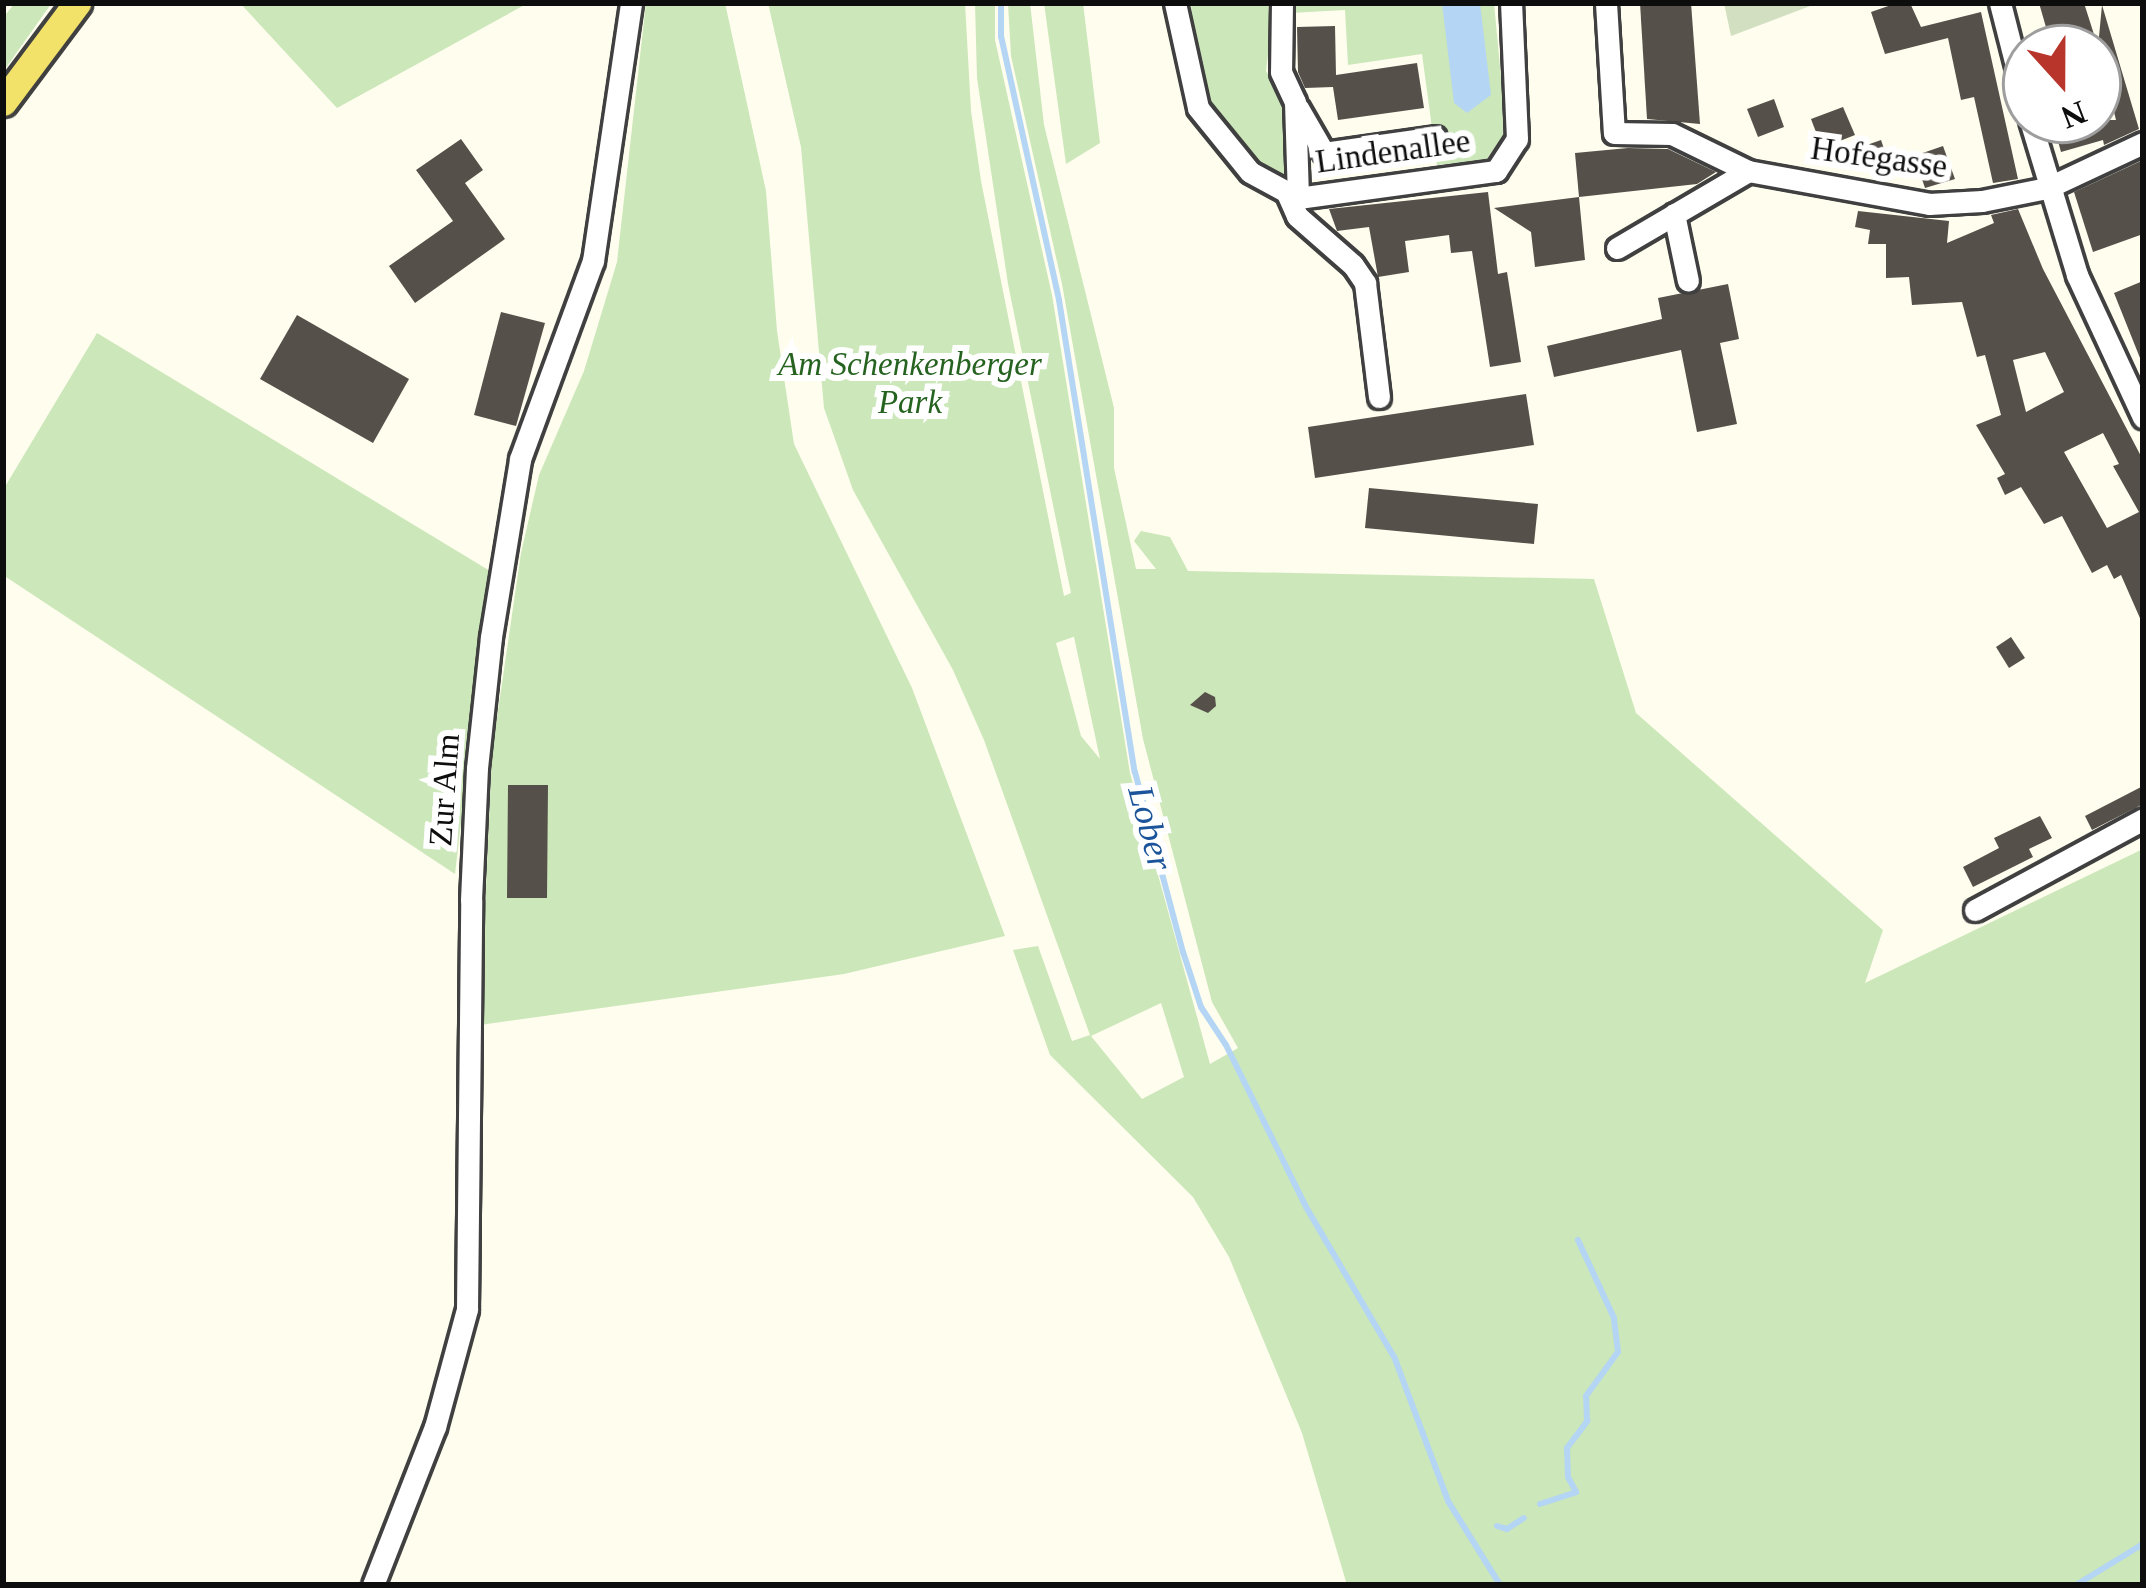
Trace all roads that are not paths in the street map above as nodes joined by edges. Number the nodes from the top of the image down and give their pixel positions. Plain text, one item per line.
1 (77, 3) edge
2 (631, 3) edge
3 (1175, 3) edge
4 (1282, 3) edge
5 (1511, 3) edge
6 (1606, 3) edge
7 (3, 102) edge
8 (1294, 102) junction
9 (1435, 136) dead end
10 (2143, 143) edge
11 (2036, 144) edge
12 (1748, 170) junction
13 (2047, 188) junction
14 (1292, 195) junction
15 (1674, 214) junction
16 (1617, 248) dead end
17 (1688, 281) dead end
18 (1379, 398) dead end
19 (2143, 417) edge
20 (2143, 819) edge
21 (1975, 910) dead end
22 (374, 1585) edge

1 - 7 main road
2 - 22 street, Zur Alm
3 - 14 street, Lindenallee
4 - 8 street
5 - 14 street, Lindenallee
6 - 12 street
8 - 9 street
8 - 14 street
10 - 13 street, Hofegasse
11 - 13 street
12 - 13 street, Hofegasse
12 - 15 street
13 - 19 street
14 - 18 street
15 - 16 street
15 - 17 street
20 - 21 street

